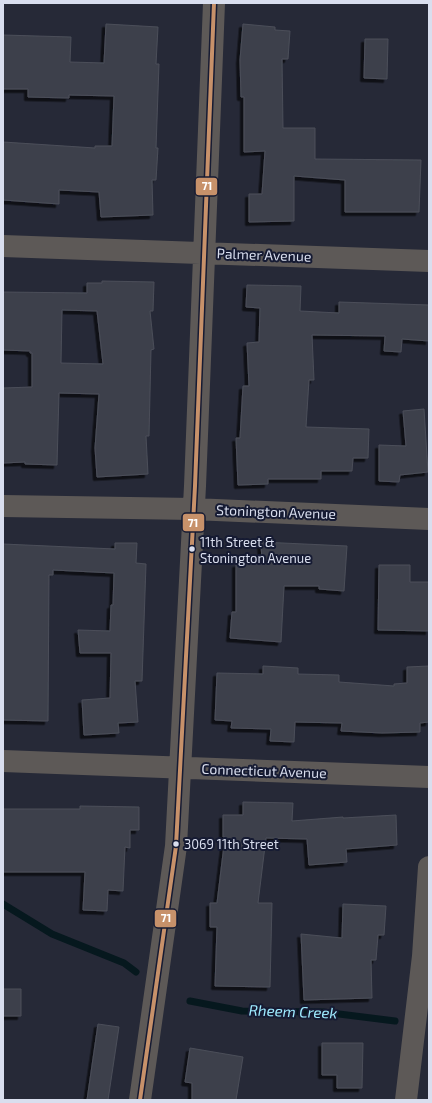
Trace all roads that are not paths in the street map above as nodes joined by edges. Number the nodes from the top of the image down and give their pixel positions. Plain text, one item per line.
1 (214, 3) edge
2 (3, 246) edge
3 (206, 253) junction
4 (429, 261) edge
5 (3, 506) edge
6 (193, 509) junction
7 (429, 519) edge
8 (3, 761) edge
9 (181, 768) junction
10 (429, 777) edge
11 (429, 867) edge
12 (140, 1100) edge
13 (406, 1100) edge

1 - 3 street
2 - 3 street, Palmer Avenue
3 - 4 street, Palmer Avenue
3 - 6 street
5 - 6 street, Stonington Avenue
6 - 7 street, Stonington Avenue
6 - 9 street
8 - 9 street, Connecticut Avenue
9 - 10 street, Connecticut Avenue
9 - 12 street
11 - 13 street

